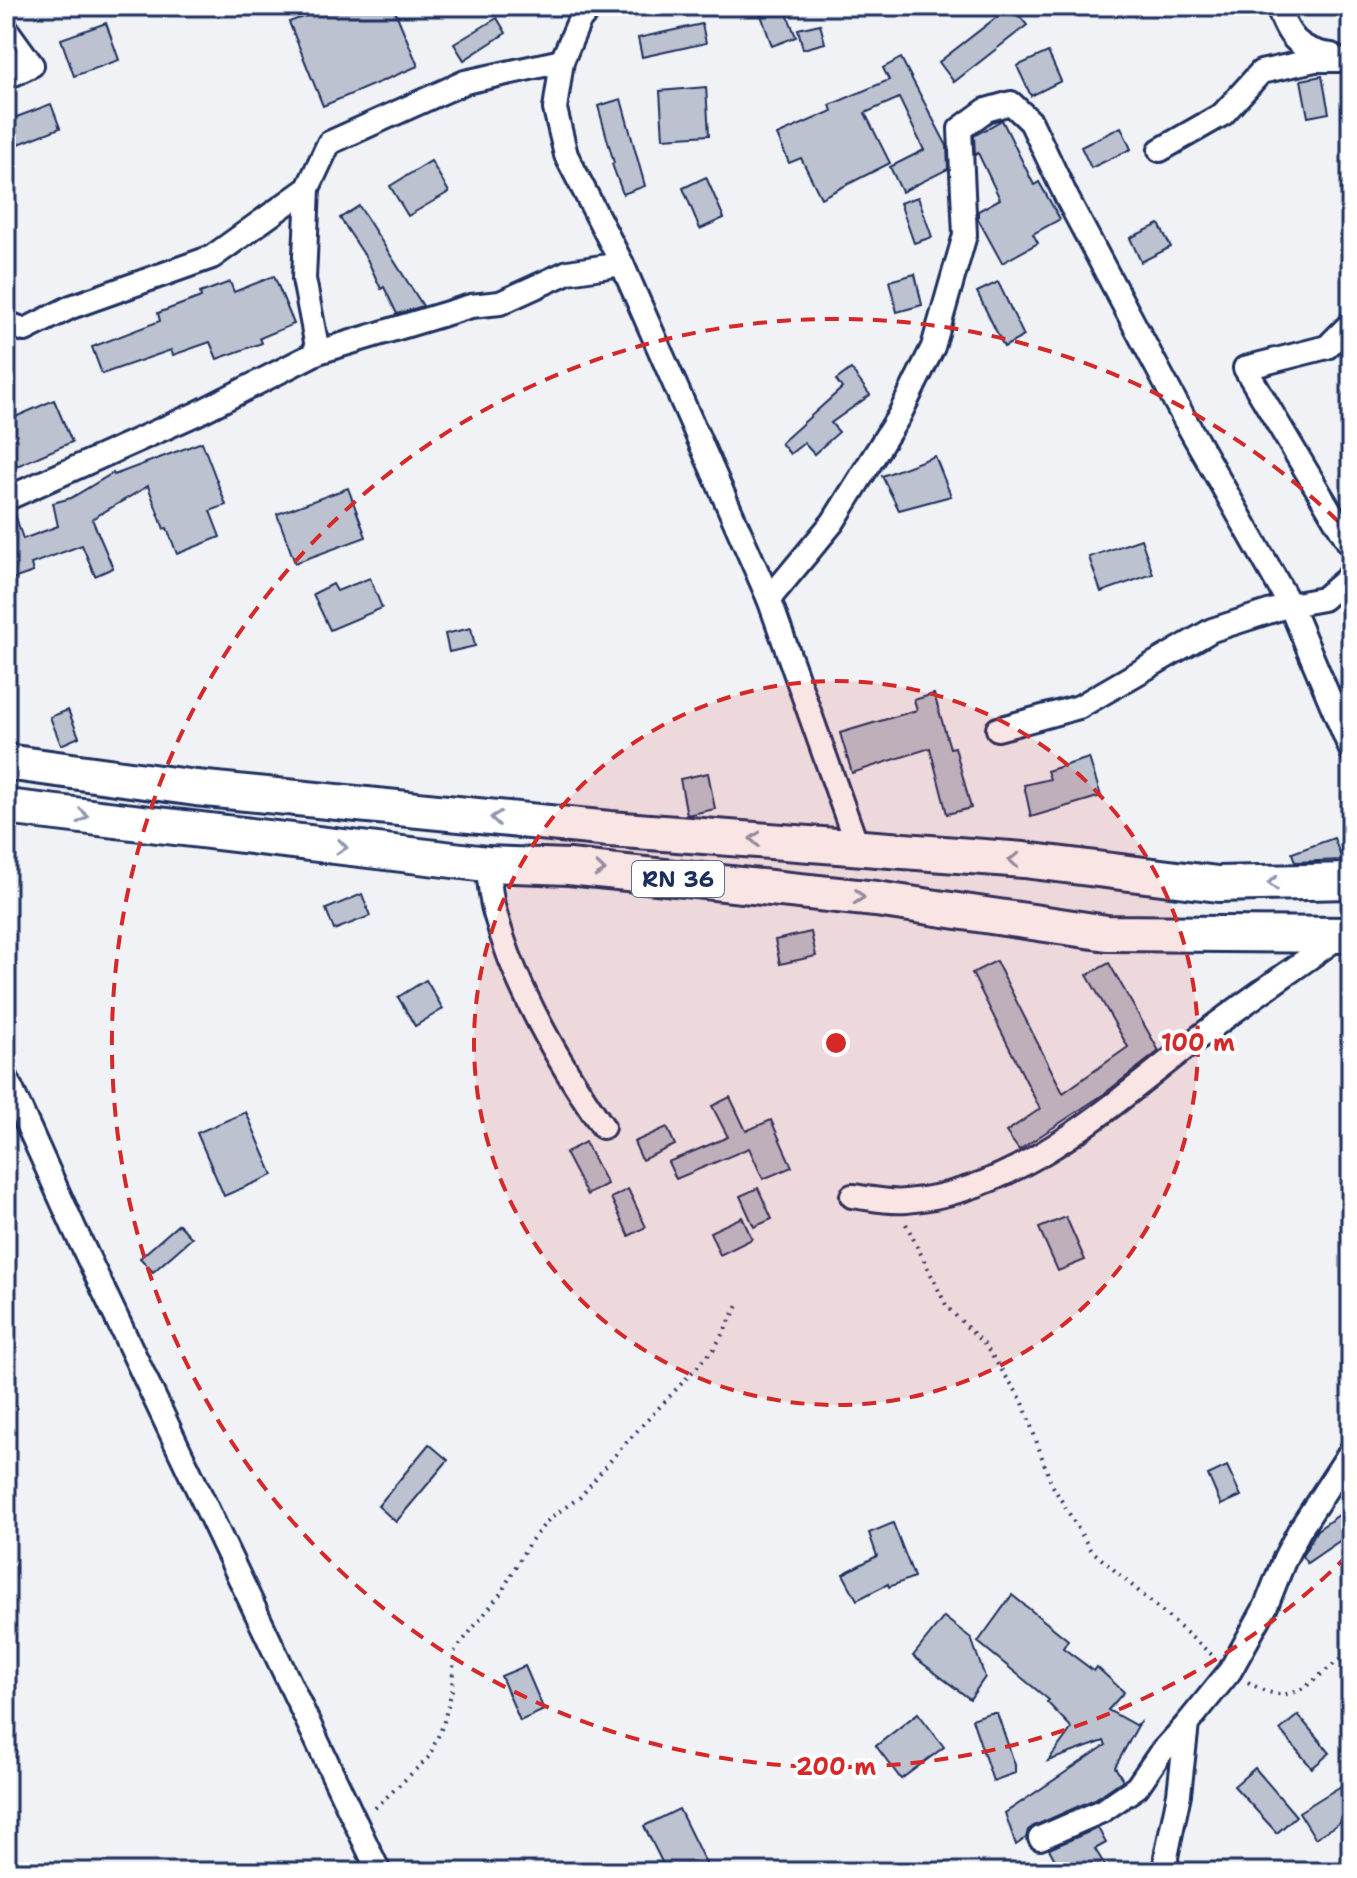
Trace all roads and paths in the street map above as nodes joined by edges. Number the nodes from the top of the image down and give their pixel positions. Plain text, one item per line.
1 (1278, 6) edge
2 (580, 11) edge
3 (6, 29) edge
4 (1351, 58) edge
5 (562, 61) junction
6 (6, 78) edge
7 (1160, 150) dead end
8 (308, 188) junction
9 (622, 264) junction
10 (6, 323) edge
11 (1351, 323) edge
12 (318, 352) junction
13 (6, 499) edge
14 (1351, 546) edge
15 (1351, 575) edge
16 (769, 599) junction
17 (1290, 605) junction
18 (998, 729) dead end
19 (1351, 750) edge
20 (6, 762) edge
21 (6, 807) edge
22 (857, 846) junction
23 (487, 864) junction
24 (1351, 881) edge
25 (1346, 935) edge
26 (6, 1077) edge
27 (603, 1127) dead end
28 (852, 1196) dead end
29 (903, 1202) junction
30 (740, 1302) dead end
31 (1351, 1451) edge
32 (1351, 1653) edge
33 (1230, 1671) junction
34 (1187, 1724) junction
35 (356, 1827) junction
36 (1040, 1838) dead end
37 (379, 1872) edge
38 (1167, 1872) edge

1 - 4 street
2 - 5 street
3 - 6 street
4 - 7 street
5 - 8 street
5 - 9 street
8 - 10 street
8 - 12 street
9 - 12 street
9 - 16 street
11 - 14 street
12 - 13 street
15 - 17 street
16 - 17 street
16 - 22 street
17 - 18 street
17 - 19 street
22 -> 20 main road, RN 36
21 -> 23 main road, RN 36
24 -> 22 main road, RN 36
23 -> 25 main road, RN 36
23 - 27 street
25 - 29 street
26 - 35 street
28 - 29 street
29 - 33 path
30 - 35 path
31 - 33 street
32 - 33 path
33 - 34 street
34 - 36 street
34 - 38 street
35 - 37 street

